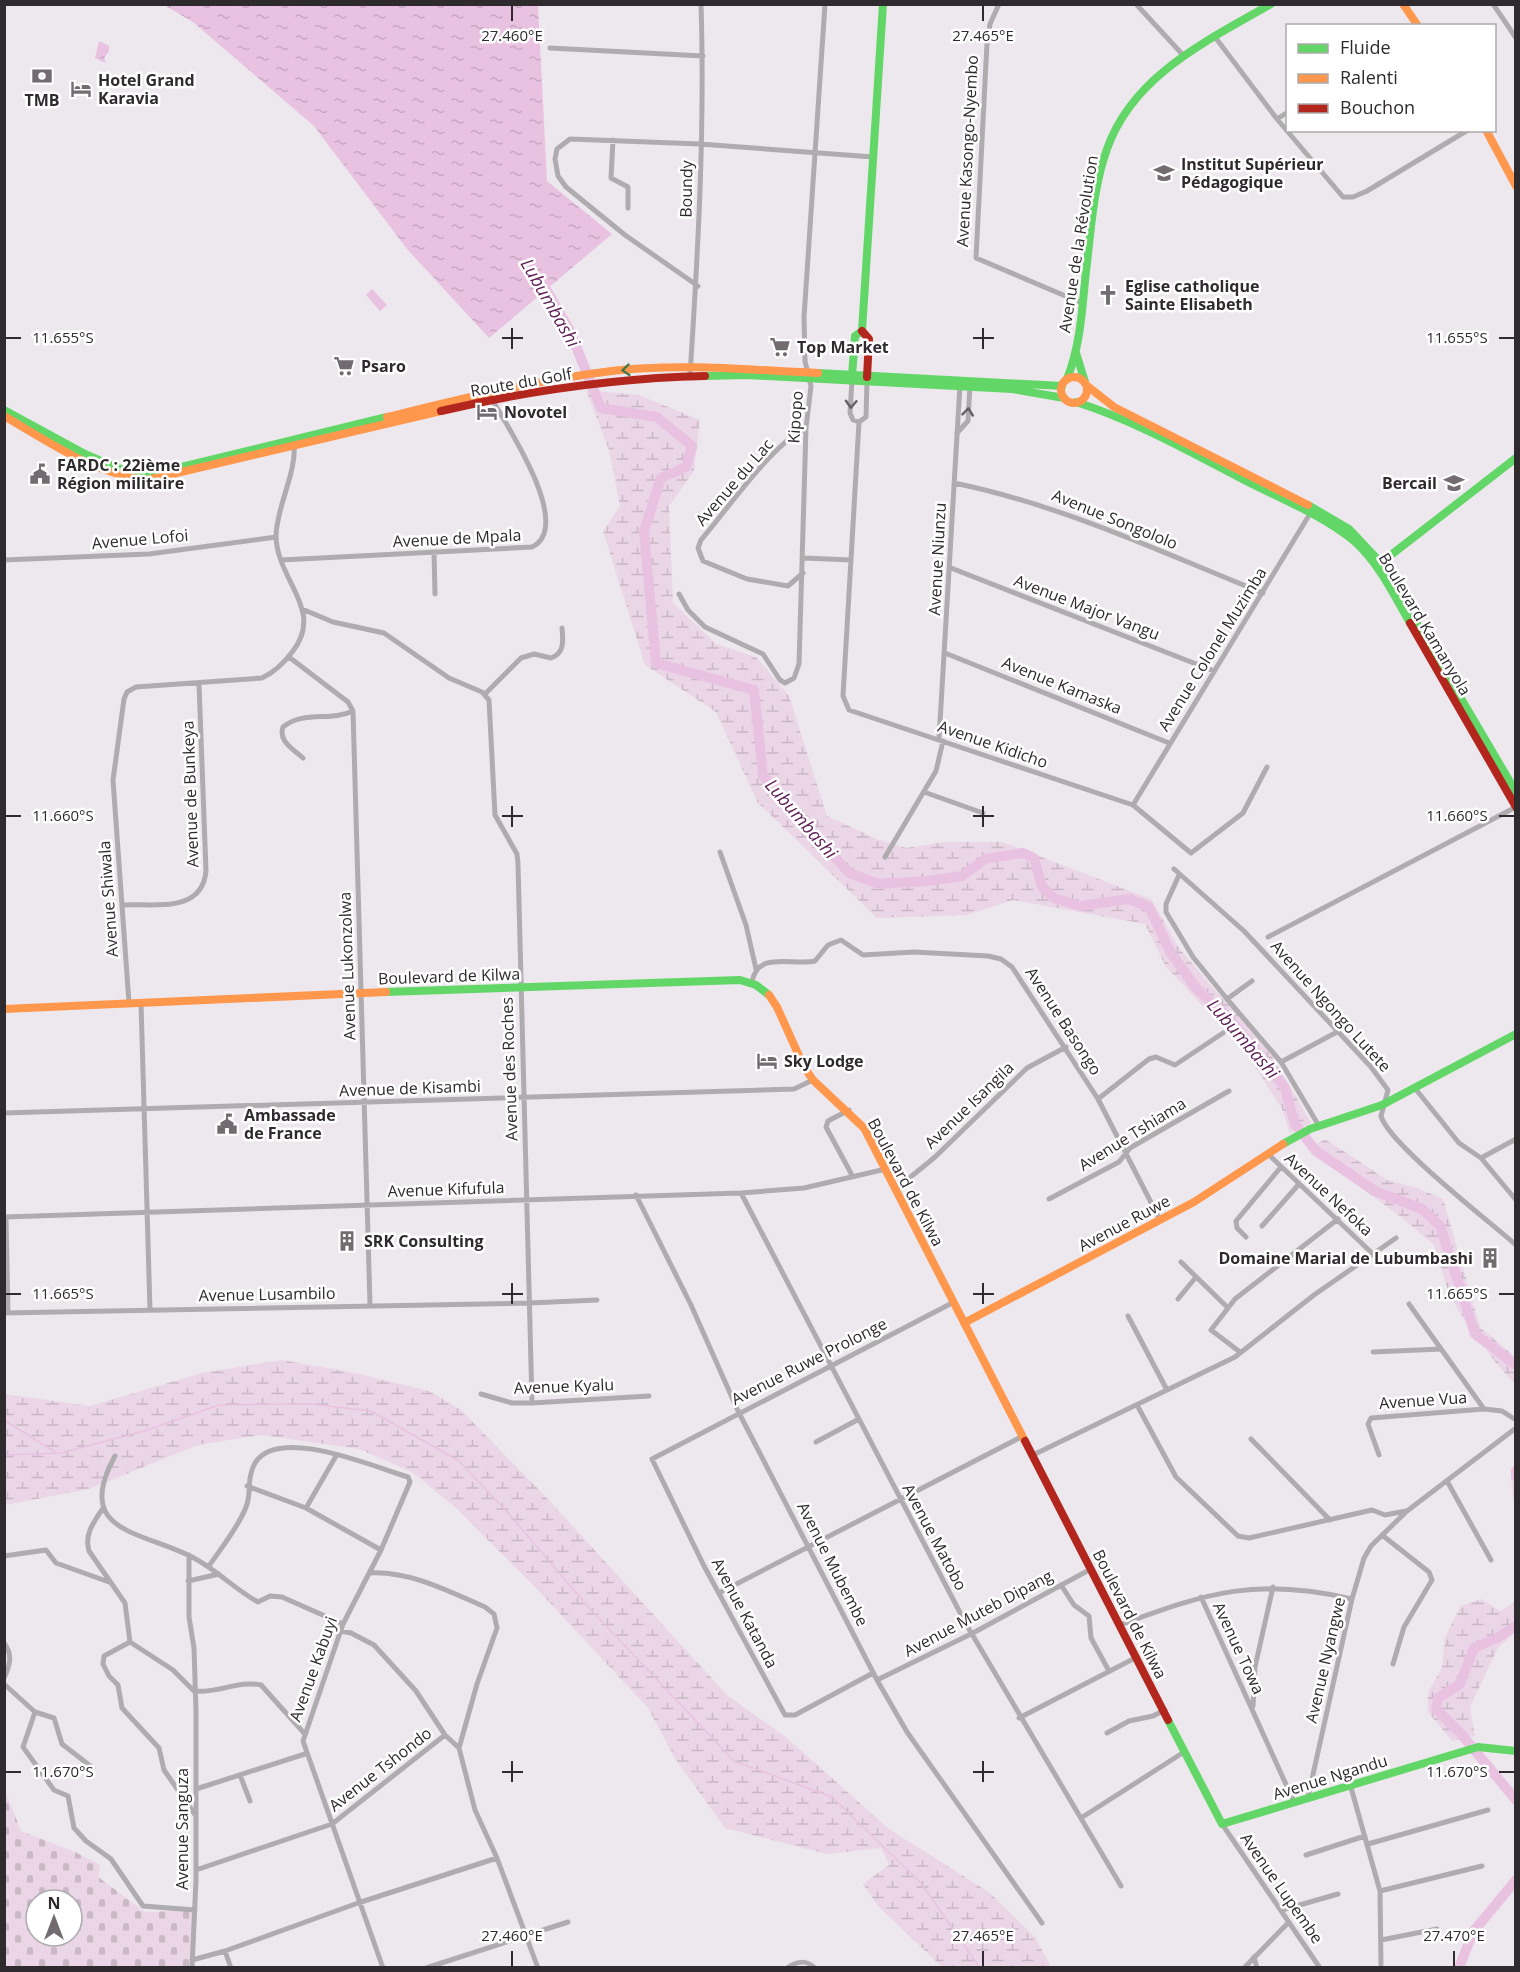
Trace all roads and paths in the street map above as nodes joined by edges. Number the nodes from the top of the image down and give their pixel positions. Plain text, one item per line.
1 (701, 4) edge
2 (825, 4) edge
3 (883, 4) edge
4 (999, 4) edge
5 (1136, 4) edge
6 (1271, 4) edge
7 (1403, 4) edge
8 (1492, 4) edge
9 (1417, 24) edge
10 (1215, 37) junction
11 (1515, 38) edge
12 (550, 48) dead end
13 (703, 56) junction
14 (1183, 56) junction
15 (1286, 113) edge
16 (1276, 118) junction
17 (1286, 130) edge
18 (1287, 132) edge
19 (1465, 132) edge
20 (1487, 132) edge
21 (613, 140) junction
22 (700, 144) junction
23 (816, 153) junction
24 (873, 157) junction
25 (1515, 186) edge
26 (628, 208) dead end
27 (698, 286) junction
28 (1082, 303) junction
29 (862, 331) junction
30 (1076, 350) junction
31 (690, 371) junction
32 (809, 375) junction
33 (852, 377) junction
34 (867, 378) junction
35 (1067, 379) junction
36 (960, 383) junction
37 (970, 384) junction
38 (1085, 384) junction
39 (1062, 386) junction
40 (490, 396) junction
41 (1064, 398) junction
42 (1077, 402) junction
43 (4, 410) edge
44 (4, 416) edge
45 (859, 422) junction
46 (806, 428) junction
47 (957, 433) junction
48 (293, 443) junction
49 (1188, 448) junction
50 (1515, 458) edge
51 (954, 483) junction
52 (1312, 510) junction
53 (276, 537) junction
54 (434, 552) junction
55 (804, 558) junction
56 (4, 560) edge
57 (281, 560) junction
58 (851, 560) junction
59 (1379, 564) junction
60 (951, 568) junction
61 (803, 573) junction
62 (1263, 593) junction
63 (435, 594) dead end
64 (679, 594) dead end
65 (302, 609) junction
66 (562, 628) dead end
67 (945, 653) junction
68 (289, 657) junction
69 (1214, 671) junction
70 (199, 684) junction
71 (485, 694) junction
72 (352, 711) junction
73 (941, 740) junction
74 (1170, 743) junction
75 (303, 758) dead end
76 (1267, 767) dead end
77 (1500, 771) junction
78 (924, 792) junction
79 (1515, 792) edge
80 (1133, 805) junction
81 (1515, 807) edge
82 (982, 813) dead end
83 (720, 852) dead end
84 (885, 857) dead end
85 (1174, 869) dead end
86 (1179, 875) junction
87 (122, 905) junction
88 (1268, 937) dead end
89 (756, 969) junction
90 (1252, 981) dead end
91 (752, 982) junction
92 (519, 987) junction
93 (361, 993) junction
94 (1227, 999) junction
95 (129, 1003) junction
96 (141, 1003) junction
97 (4, 1010) edge
98 (1338, 1032) junction
99 (1223, 1033) dead end
100 (1515, 1034) edge
101 (1066, 1047) junction
102 (1281, 1062) junction
103 (813, 1080) junction
104 (1414, 1087) junction
105 (1229, 1091) dead end
106 (525, 1097) junction
107 (1098, 1099) junction
108 (366, 1103) junction
109 (1386, 1103) junction
110 (145, 1109) junction
111 (849, 1110) junction
112 (4, 1113) edge
113 (1319, 1126) junction
114 (1515, 1138) edge
115 (1267, 1153) junction
116 (1124, 1155) junction
117 (1481, 1158) junction
118 (1281, 1167) junction
119 (886, 1169) junction
120 (853, 1177) junction
121 (1299, 1184) junction
122 (896, 1189) junction
123 (741, 1192) junction
124 (636, 1195) junction
125 (1049, 1199) dead end
126 (525, 1200) junction
127 (1515, 1200) edge
128 (369, 1205) junction
129 (148, 1212) junction
130 (5, 1217) edge
131 (1338, 1219) junction
132 (1160, 1220) junction
133 (1262, 1226) dead end
134 (1246, 1237) dead end
135 (1396, 1238) dead end
136 (1515, 1245) edge
137 (1374, 1255) junction
138 (1181, 1262) dead end
139 (1196, 1277) junction
140 (1178, 1299) dead end
141 (597, 1300) dead end
142 (954, 1302) junction
143 (530, 1303) junction
144 (1409, 1304) dead end
145 (370, 1305) junction
146 (1226, 1306) junction
147 (150, 1310) junction
148 (6, 1313) edge
149 (1128, 1316) dead end
150 (964, 1323) junction
151 (1441, 1349) junction
152 (1240, 1352) junction
153 (1373, 1352) dead end
154 (831, 1365) junction
155 (1167, 1390) junction
156 (481, 1394) dead end
157 (649, 1396) dead end
158 (532, 1403) junction
159 (1137, 1405) junction
160 (1484, 1409) junction
161 (738, 1411) junction
162 (859, 1419) junction
163 (1515, 1420) edge
164 (1515, 1428) edge
165 (1023, 1436) junction
166 (1251, 1439) dead end
167 (816, 1443) dead end
168 (676, 1444) joint
169 (1033, 1455) junction
170 (1379, 1455) dead end
171 (115, 1456) dead end
172 (336, 1456) junction
173 (1447, 1481) junction
174 (247, 1486) junction
175 (900, 1500) junction
176 (103, 1508) junction
177 (306, 1508) junction
178 (1407, 1511) junction
179 (1330, 1520) junction
180 (1382, 1535) junction
181 (809, 1547) junction
182 (381, 1550) junction
183 (189, 1555) junction
184 (4, 1556) edge
185 (1491, 1560) dead end
186 (208, 1566) junction
187 (1091, 1569) junction
188 (369, 1573) junction
189 (219, 1574) junction
190 (188, 1581) junction
191 (109, 1582) junction
192 (1061, 1585) junction
193 (1273, 1587) junction
194 (719, 1593) junction
195 (1201, 1597) junction
196 (1352, 1599) junction
197 (343, 1624) junction
198 (1120, 1625) junction
199 (340, 1631) junction
200 (971, 1634) junction
201 (130, 1642) junction
202 (4, 1643) edge
203 (1137, 1657) junction
204 (1393, 1664) dead end
205 (1109, 1671) junction
206 (873, 1672) junction
207 (4, 1678) edge
208 (877, 1680) junction
209 (4, 1684) edge
210 (194, 1691) junction
211 (1253, 1709) junction
212 (1165, 1710) junction
213 (35, 1712) junction
214 (1019, 1718) junction
215 (304, 1733) junction
216 (1107, 1733) dead end
217 (445, 1735) junction
218 (459, 1748) junction
219 (1515, 1751) edge
220 (1184, 1752) junction
221 (305, 1754) junction
222 (93, 1768) dead end
223 (240, 1775) junction
224 (1350, 1784) junction
225 (196, 1789) junction
226 (1308, 1797) junction
227 (250, 1801) dead end
228 (1294, 1802) junction
229 (1488, 1810) dead end
230 (196, 1816) junction
231 (1081, 1818) junction
232 (332, 1824) junction
233 (1222, 1824) junction
234 (1365, 1836) junction
235 (1368, 1844) junction
236 (1306, 1855) dead end
237 (497, 1858) junction
238 (1482, 1866) dead end
239 (196, 1870) junction
240 (1121, 1886) dead end
241 (1380, 1891) junction
242 (1338, 1894) dead end
243 (358, 1903) junction
244 (195, 1910) junction
245 (1282, 1910) junction
246 (568, 1922) dead end
247 (1289, 1922) junction
248 (1042, 1923) dead end
249 (1437, 1929) dead end
250 (526, 1937) junction
251 (1381, 1941) junction
252 (225, 1952) junction
253 (1254, 1957) junction
254 (192, 1960) junction
255 (192, 1968) edge
256 (231, 1968) edge
257 (383, 1968) edge
258 (426, 1968) edge
259 (538, 1968) edge
260 (787, 1968) edge
261 (815, 1968) edge
262 (1244, 1968) edge
263 (1257, 1968) edge
264 (1320, 1968) edge
265 (1381, 1968) edge

1 - 13 street, Boundy
2 - 23 street, Kipopo
3 - 24 street
4 - 28 street, Avenue Kasongo-Nyembo
5 - 14 street
6 - 10 street, Avenue de la Révolution
7 - 9 street
8 - 11 street
10 - 14 street, Avenue de la Révolution
10 - 16 street
12 - 13 street
13 - 22 street, Boundy
14 - 28 street, Avenue de la Révolution
15 - 16 street
16 - 17 street
18 - 19 street
20 - 25 street
21 - 22 street
21 - 26 street
21 - 27 street
22 - 23 street
22 - 27 street, Boundy
23 - 24 street
23 - 32 street, Kipopo
24 - 29 street
27 - 31 street, Boundy
28 - 30 street, Avenue de la Révolution
29 - 33 street
29 - 34 street
30 - 35 street
30 - 38 street
31 - 32 street, Route du Golf
31 - 40 street, Route du Golf
32 - 33 street, Route du Golf
32 - 46 street, Kipopo
33 - 34 street, Route du Golf
33 -> 45 street
34 - 36 street, Route du Golf
34 - 45 street
35 - 38 street
35 - 39 street
36 - 37 street, Route du Golf
36 - 47 street, Avenue Niunzu
37 - 39 street
37 - 41 street, Route du Golf
47 -> 37 street
38 - 42 street
38 - 49 street, Boulevard Kamanyola
39 - 41 street
40 - 48 street, Route du Golf
40 - 54 street, Avenue de Mpala
41 - 42 street
42 - 49 street, Boulevard Kamanyola
43 - 48 street
44 - 48 street, Route du Golf
45 - 58 street
46 - 55 street, Kipopo
46 - 61 street, Avenue du Lac
47 - 51 street, Avenue Niunzu
48 - 53 street, Avenue Shiwala
49 - 52 street, Boulevard Kamanyola
50 - 59 street
51 - 60 street, Avenue Niunzu
51 - 62 street, Avenue Songololo
52 - 59 street, Boulevard Kamanyola
52 - 62 street, Avenue Colonel Muzimba
53 - 56 street, Avenue Lofoi
53 - 57 street, Avenue Shiwala
54 - 57 street, Avenue de Mpala
54 - 63 street
55 - 58 street
55 - 61 street, Kipopo
57 - 65 street, Avenue Shiwala
58 - 73 street, Avenue Kidicho
59 - 77 street, Boulevard Kamanyola
60 - 67 street, Avenue Niunzu
60 - 69 street, Avenue Major Vangu
61 - 64 street, Kipopo
62 - 69 street, Avenue Colonel Muzimba
65 - 68 street, Avenue Shiwala
65 - 71 street
66 - 71 street
67 - 73 street, Avenue Niunzu
67 - 74 street, Avenue Kamaska
68 - 70 street, Avenue Shiwala
68 - 72 street
69 - 74 street, Avenue Colonel Muzimba
70 - 87 street, Avenue Shiwala
70 - 87 street, Avenue de Bunkeya
71 - 92 street, Avenue des Roches
72 - 75 street
72 - 93 street, Avenue Lukonzolwa
73 - 78 street, Avenue Niunzu
73 - 80 street, Avenue Kidicho
74 - 80 street, Avenue Colonel Muzimba
76 - 80 street
77 - 79 street, Boulevard Kamanyola
77 - 81 street, Boulevard Kamanyola
78 - 82 street
78 - 84 street, Avenue Niunzu
81 - 88 street
83 - 89 street
85 - 86 street, Avenue Ngongo Lutete
86 - 94 street
86 - 98 street, Avenue Ngongo Lutete
87 - 95 street, Avenue Shiwala
89 - 91 street
89 - 101 street, Avenue Basongo
90 - 94 street
91 - 92 street, Boulevard de Kilwa
91 - 103 street, Boulevard de Kilwa
92 - 93 street, Boulevard de Kilwa
92 - 106 street, Avenue des Roches
93 - 96 street, Boulevard de Kilwa
93 - 108 street, Avenue Lukonzolwa
94 - 102 street
95 - 96 street, Boulevard de Kilwa
95 - 97 street, Boulevard de Kilwa
96 - 110 street
98 - 102 street
98 - 109 street, Avenue Ngongo Lutete
99 - 107 street
100 - 104 street
101 - 107 street, Avenue Basongo
101 - 122 street, Avenue Isangila
102 - 113 street
103 - 106 street, Avenue de Kisambi
103 - 111 street, Boulevard de Kilwa
104 - 109 street
104 - 117 street
105 - 116 street, Avenue Tshiama
106 - 108 street, Avenue de Kisambi
106 - 126 street, Avenue des Roches
107 - 116 street, Avenue Basongo
108 - 110 street, Avenue de Kisambi
108 - 128 street, Avenue Lukonzolwa
109 - 113 street
109 - 136 street, Avenue Ngongo Lutete
110 - 112 street, Avenue de Kisambi
110 - 129 street
111 - 119 street, Boulevard de Kilwa
111 - 120 street
113 - 115 street, Avenue Ruwe
114 - 117 street
115 - 118 street, Avenue Nefoka
115 - 132 street, Avenue Ruwe
116 - 125 street, Avenue Tshiama
116 - 132 street, Avenue Basongo
117 - 127 street
118 - 121 street, Avenue Nefoka
118 - 134 street
119 - 120 street, Avenue Kifufula
119 - 122 street, Boulevard de Kilwa
120 - 123 street, Avenue Kifufula
121 - 131 street, Avenue Nefoka
121 - 133 street
122 - 142 street, Boulevard de Kilwa
123 - 124 street, Avenue Kifufula
123 - 154 street, Avenue Matobo
124 - 126 street, Avenue Kifufula
124 - 161 street, Avenue Mubembe
126 - 128 street, Avenue Kifufula
126 - 143 street, Avenue des Roches
128 - 129 street, Avenue Kifufula
128 - 145 street, Avenue Lukonzolwa
129 - 130 street, Avenue Kifufula
129 - 147 street
130 - 148 street
131 - 137 street, Avenue Nefoka
131 - 146 street
132 - 150 street, Avenue Ruwe
135 - 137 street
137 - 152 street
138 - 139 street
139 - 140 street
139 - 146 street
141 - 143 street, Avenue Lusambilo
142 - 150 street, Boulevard de Kilwa
142 - 154 street, Avenue Ruwe Prolonge
143 - 145 street, Avenue Lusambilo
143 - 158 street, Avenue des Roches
144 - 151 street
145 - 147 street, Avenue Lusambilo
146 - 152 street
147 - 148 street, Avenue Lusambilo
149 - 155 street
150 - 165 street, Boulevard de Kilwa
151 - 153 street
151 - 160 street
152 - 155 street
154 - 161 street, Avenue Ruwe Prolonge
154 - 162 street, Avenue Matobo
155 - 159 street
156 - 158 street, Avenue Kyalu
157 - 158 street, Avenue Kyalu
159 - 169 street
159 - 179 street
160 - 163 street, Avenue Vua
160 - 170 street, Avenue Vua
161 - 168 street, Avenue Ruwe Prolonge
161 - 181 street, Avenue Mubembe
162 - 167 street
162 - 175 street, Avenue Matobo
164 - 173 street, Avenue Nyangwe
165 - 169 street, Boulevard de Kilwa
165 - 175 street
166 - 179 street
168 - 194 street, Avenue Katanda
169 - 187 street, Boulevard de Kilwa
171 - 176 street
172 - 174 street
172 - 177 street
172 - 182 street, Avenue Kabuyi
173 - 178 street, Avenue Nyangwe
173 - 185 street
174 - 177 street
174 - 186 street
175 - 181 street
175 - 200 street, Avenue Matobo
176 - 183 street
176 - 191 street
177 - 182 street
178 - 179 street
178 - 180 street, Avenue Nyangwe
180 - 196 street, Avenue Nyangwe
180 - 204 street
181 - 194 street
181 - 206 street, Avenue Mubembe
182 - 188 street, Avenue Kabuyi
183 - 186 street
183 - 190 street, Avenue Sanguza
184 - 191 street
186 - 189 street
187 - 192 street, Avenue Muteb Dipang
187 - 198 street, Boulevard de Kilwa
188 - 197 street, Avenue Kabuyi
188 - 218 street
189 - 190 street
189 - 197 street
190 - 210 street, Avenue Sanguza
191 - 201 street
192 - 200 street, Avenue Muteb Dipang
192 - 205 street
193 - 195 street
193 - 196 street
193 - 211 street, Avenue Towa
194 - 206 street, Avenue Katanda
195 - 198 street
195 - 211 street, Avenue Towa
196 - 226 street, Avenue Nyangwe
197 - 199 street, Avenue Kabuyi
198 - 203 street, Boulevard de Kilwa
199 - 215 street, Avenue Kabuyi
199 - 217 street
200 - 208 street, Avenue Muteb Dipang
200 - 214 street, Avenue Matobo
201 - 210 street
201 - 230 street
202 - 207 street
203 - 205 street
203 - 212 street, Boulevard de Kilwa
205 - 214 street
206 - 208 street, Avenue Mubembe
208 - 248 street, Avenue Mubembe
209 - 213 street
210 - 215 street
210 - 225 street, Avenue Sanguza
211 - 228 street, Avenue Towa
212 - 216 street
212 - 220 street, Boulevard de Kilwa
213 - 222 street
213 - 244 street
214 - 231 street, Avenue Matobo
215 - 221 street, Avenue Kabuyi
217 - 218 street
217 - 232 street, Avenue Tshondo
218 - 237 street
219 - 224 street, Avenue Ngandu
220 - 231 street
220 - 233 street, Boulevard de Kilwa
221 - 223 street
221 - 232 street, Avenue Kabuyi
223 - 225 street
223 - 227 street
224 - 226 street, Avenue Ngandu
224 - 234 street
225 - 230 street, Avenue Sanguza
226 - 228 street, Avenue Ngandu
228 - 233 street, Avenue Ngandu
229 - 235 street
230 - 239 street, Avenue Sanguza
231 - 240 street, Avenue Matobo
232 - 239 street, Avenue Tshondo
232 - 243 street, Avenue Kabuyi
233 - 245 street, Avenue Lupembe
234 - 235 street
234 - 236 street
235 - 241 street
237 - 243 street
237 - 250 street
238 - 241 street
239 - 244 street, Avenue Sanguza
241 - 251 street
242 - 245 street
243 - 252 street
243 - 257 street, Avenue Kabuyi
244 - 254 street, Avenue Sanguza
245 - 247 street, Avenue Lupembe
246 - 250 street
247 - 253 street
247 - 264 street, Avenue Lupembe
249 - 251 street
250 - 258 street
250 - 259 street
251 - 265 street
252 - 254 street
252 - 256 street
253 - 262 street
253 - 263 street
254 - 255 street, Avenue Sanguza
260 - 261 street

